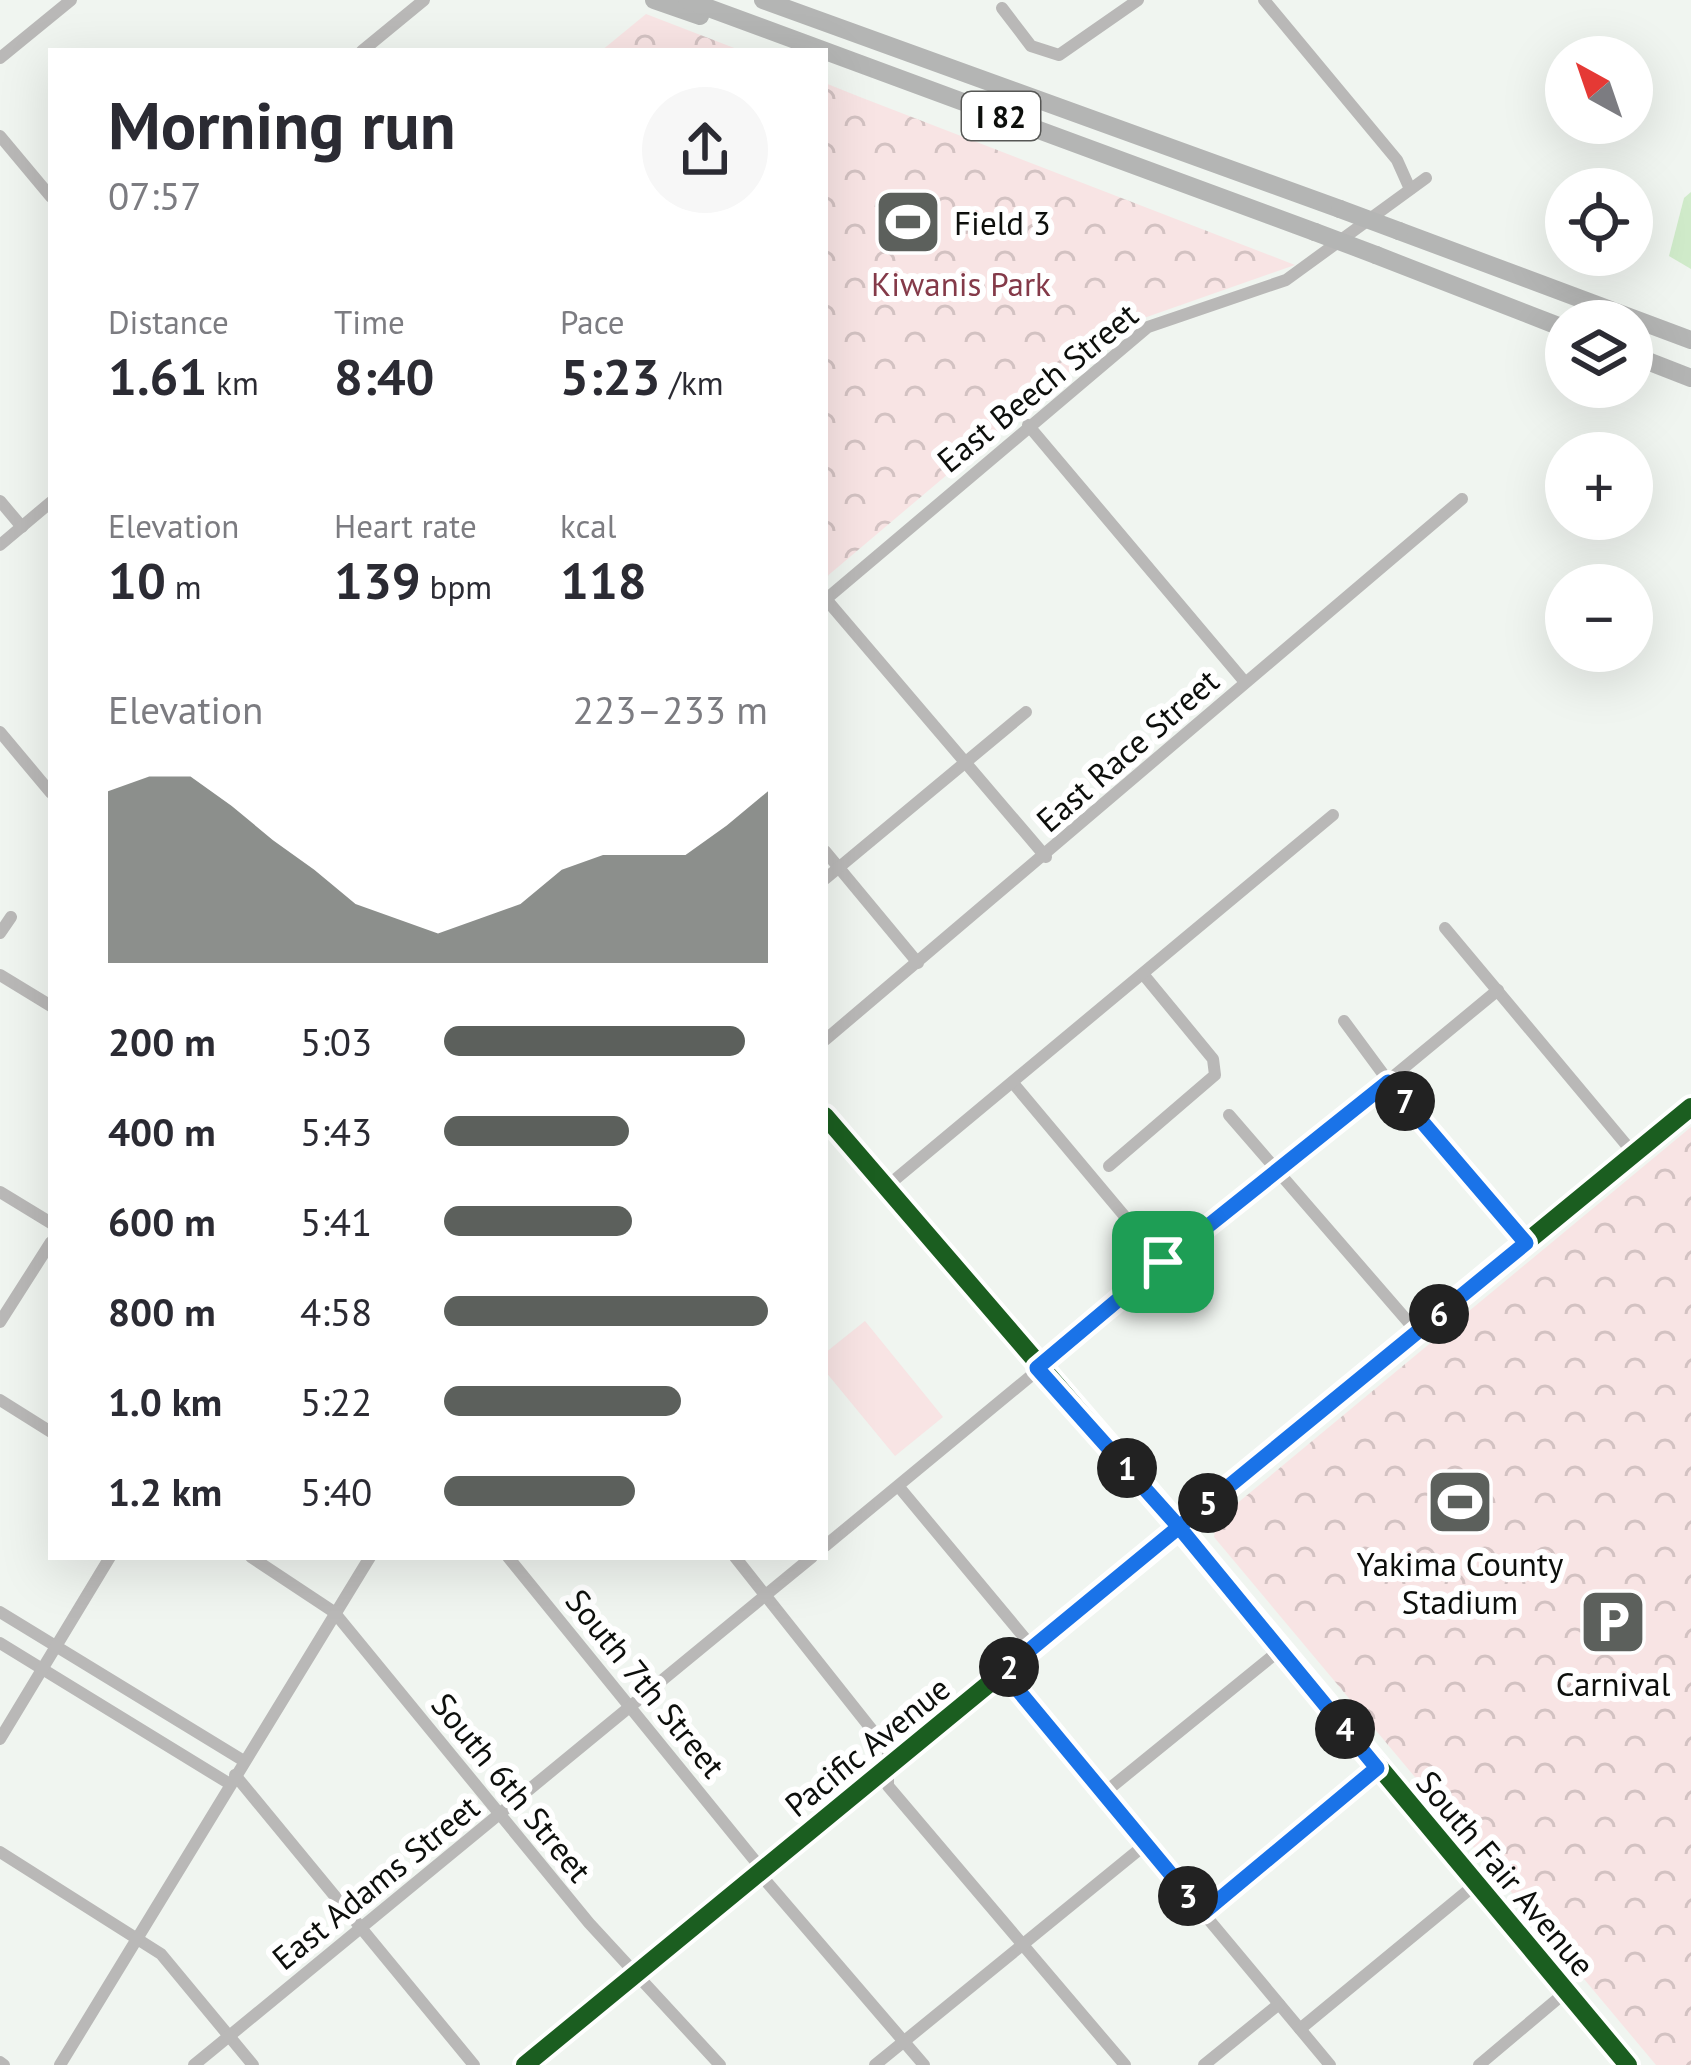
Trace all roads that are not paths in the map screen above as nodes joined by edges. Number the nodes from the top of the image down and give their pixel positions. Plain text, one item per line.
1 (71, 0) edge
2 (424, 0) edge
3 (654, 0) edge
4 (687, 0) edge
5 (1138, 0) edge
6 (1264, 0) edge
7 (768, 2) edge
8 (1002, 8) dead end
9 (366, 48) edge
10 (797, 48) edge
11 (818, 48) edge
12 (828, 52) edge
13 (0, 58) edge
14 (828, 58) edge
15 (943, 94) junction
16 (0, 136) edge
17 (1426, 178) dead end
18 (1410, 189) junction
19 (48, 193) edge
20 (1545, 321) edge
21 (1691, 340) edge
22 (1653, 363) edge
23 (1691, 378) edge
24 (1028, 424) junction
25 (1462, 499) dead end
26 (0, 502) edge
27 (48, 504) edge
28 (22, 526) junction
29 (0, 545) edge
30 (828, 596) edge
31 (828, 602) edge
32 (1244, 680) junction
33 (1026, 712) dead end
34 (0, 732) edge
35 (966, 762) junction
36 (48, 789) edge
37 (1334, 815) dead end
38 (828, 854) edge
39 (1046, 857) junction
40 (839, 868) junction
41 (828, 877) edge
42 (11, 917) dead end
43 (1445, 928) dead end
44 (0, 933) edge
45 (918, 963) junction
46 (1143, 974) junction
47 (0, 975) edge
48 (1498, 990) junction
49 (48, 1004) edge
50 (1344, 1021) dead end
51 (828, 1038) edge
52 (1388, 1082) junction
53 (1013, 1083) junction
54 (1691, 1107) edge
55 (1229, 1115) dead end
56 (828, 1119) edge
57 (1634, 1154) junction
58 (1108, 1166) dead end
59 (1279, 1172) junction
60 (886, 1187) junction
61 (0, 1192) edge
62 (48, 1221) edge
63 (1526, 1243) junction
64 (48, 1247) edge
65 (1163, 1262) junction
66 (0, 1322) edge
67 (1417, 1332) junction
68 (1037, 1368) junction
69 (0, 1400) edge
70 (48, 1430) edge
71 (899, 1486) junction
72 (1179, 1527) junction
73 (828, 1544) edge
74 (108, 1560) edge
75 (255, 1560) edge
76 (368, 1560) edge
77 (510, 1560) edge
78 (737, 1560) edge
79 (808, 1560) edge
80 (765, 1595) junction
81 (0, 1612) edge
82 (334, 1612) junction
83 (0, 1643) edge
84 (56, 1647) junction
85 (1033, 1648) junction
86 (1280, 1650) junction
87 (42, 1668) junction
88 (1003, 1672) junction
89 (631, 1707) junction
90 (0, 1739) edge
91 (244, 1761) junction
92 (886, 1768) junction
93 (1377, 1768) junction
94 (233, 1779) junction
95 (1104, 1792) junction
96 (500, 1815) junction
97 (1146, 1844) junction
98 (0, 1852) edge
99 (759, 1873) junction
100 (1475, 1884) junction
101 (1203, 1913) junction
102 (363, 1929) junction
103 (137, 1936) junction
104 (1022, 1945) junction
105 (636, 1974) junction
106 (1567, 1991) junction
107 (1279, 2004) junction
108 (1300, 2029) junction
109 (229, 2036) junction
110 (904, 2042) junction
111 (60, 2065) edge
112 (194, 2065) edge
113 (253, 2065) edge
114 (474, 2065) edge
115 (525, 2065) edge
116 (720, 2065) edge
117 (875, 2065) edge
118 (924, 2065) edge
119 (1125, 2065) edge
120 (1204, 2065) edge
121 (1330, 2065) edge
122 (1479, 2065) edge
123 (1628, 2065) edge

1 - 13 street
2 - 9 street
3 - 10 highway
4 - 11 highway, I 82
5 - 8 street
6 - 18 street
7 - 21 highway, I 82, bridge
12 - 15 highway, I 82
14 - 15 highway
15 - 20 highway, I 82, bridge
16 - 19 street
17 - 18 street, East Beech Street
18 - 24 street, East Beech Street
22 - 23 highway
24 - 30 street, East Beech Street
24 - 32 street
25 - 32 street, East Race Street
26 - 28 street
27 - 28 street
28 - 29 street
31 - 35 street
32 - 39 street, East Race Street
33 - 35 street
34 - 36 street
35 - 39 street
35 - 40 street
37 - 46 street
38 - 40 street
39 - 45 street, East Race Street
40 - 41 street
40 - 45 street
42 - 44 street
43 - 48 street
45 - 51 street, East Race Street
46 - 53 street
46 - 58 street
47 - 49 street
48 - 52 street
48 - 57 street
50 - 52 street
52 - 59 street
52 - 63 street
53 - 60 street
53 - 65 street
54 - 57 street, Pacific Avenue
55 - 59 street
56 - 60 street, South Fair Avenue
57 - 63 street, Pacific Avenue
59 - 65 street
59 - 67 street
60 - 68 street, South Fair Avenue
61 - 62 street
63 - 67 street, Pacific Avenue
64 - 66 street
65 - 68 street
67 - 72 street, Pacific Avenue
68 - 71 street
68 - 72 street, South Fair Avenue
69 - 70 street
71 - 73 street
71 - 85 street
72 - 85 street, Pacific Avenue
72 - 86 street, South Fair Avenue
74 - 84 street
75 - 82 street, South 6th Street
76 - 82 street
77 - 89 street, South 7th Street
78 - 80 street
79 - 80 street, East Adams Street
80 - 89 street, East Adams Street
80 - 92 street
81 - 84 street
82 - 91 street
82 - 96 street, South 6th Street
83 - 87 street
84 - 87 street
84 - 91 street
85 - 88 street, Pacific Avenue
86 - 93 street, South Fair Avenue
86 - 95 street
87 - 90 street
87 - 94 street
88 - 92 street, Pacific Avenue
88 - 95 street
89 - 96 street, East Adams Street
89 - 99 street, South 7th Street
91 - 94 street
92 - 99 street, Pacific Avenue
92 - 104 street
93 - 100 street, South Fair Avenue
93 - 101 street
94 - 102 street
94 - 103 street
95 - 97 street
96 - 102 street, East Adams Street
96 - 105 street, South 6th Street
97 - 101 street
97 - 104 street
98 - 103 street
99 - 105 street, Pacific Avenue
99 - 110 street, South 7th Street
100 - 106 street, South Fair Avenue
100 - 108 street
101 - 107 street
102 - 109 street, East Adams Street
102 - 114 street
103 - 109 street
103 - 111 street
104 - 110 street
104 - 119 street
105 - 115 street, Pacific Avenue
105 - 116 street, South 6th Street
106 - 122 street
106 - 123 street, South Fair Avenue
107 - 108 street
107 - 120 street
108 - 121 street
109 - 112 street, East Adams Street
109 - 113 street
110 - 117 street
110 - 118 street, South 7th Street

